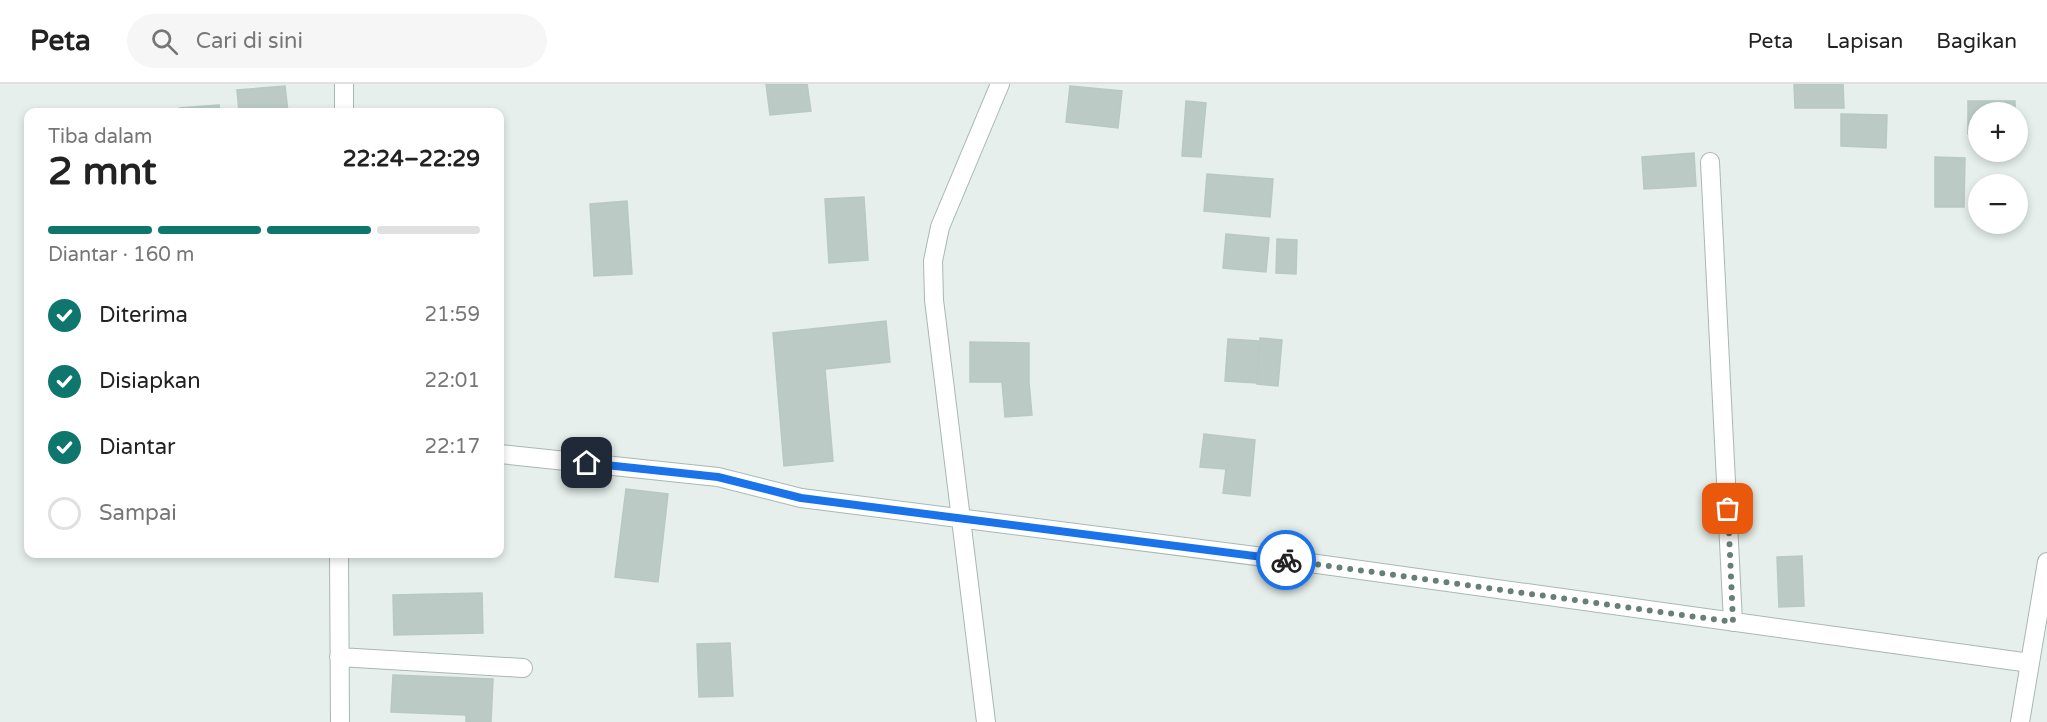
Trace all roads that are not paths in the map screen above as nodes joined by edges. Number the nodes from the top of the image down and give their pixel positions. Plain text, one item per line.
1 (344, 84) edge
2 (1000, 84) edge
3 (344, 108) edge
4 (1710, 162) dead end
5 (504, 454) edge
6 (959, 517) junction
7 (339, 558) edge
8 (2047, 562) edge
9 (1733, 622) junction
10 (339, 657) junction
11 (2030, 663) junction
12 (523, 668) dead end
13 (340, 722) edge
14 (986, 722) edge
15 (2020, 722) edge

1 - 3 street
2 - 6 street
4 - 9 street
5 - 6 street
6 - 9 street
6 - 14 street
7 - 10 street
8 - 11 street
9 - 11 street
10 - 12 street
10 - 13 street
11 - 15 street

